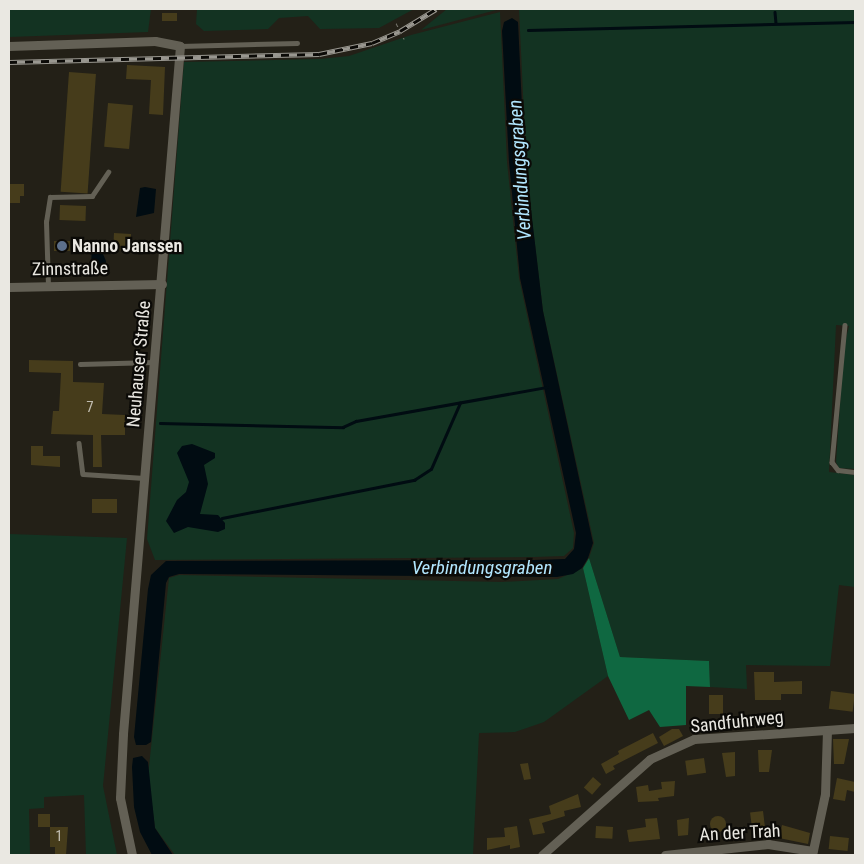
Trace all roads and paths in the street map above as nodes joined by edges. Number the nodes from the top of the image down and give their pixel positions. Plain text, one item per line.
1 (396, 23) dead end
2 (404, 39) dead end
3 (297, 44) dead end
4 (9, 46) edge
5 (180, 46) junction
6 (108, 172) dead end
7 (135, 243) dead end
8 (165, 249) junction
9 (162, 284) junction
10 (48, 286) junction
11 (9, 287) edge
12 (845, 326) dead end
13 (155, 362) junction
14 (80, 364) dead end
15 (79, 443) dead end
16 (855, 472) edge
17 (145, 478) junction
18 (855, 728) edge
19 (827, 732) junction
20 (812, 853) edge
21 (132, 855) edge
22 (542, 855) edge
23 (665, 855) edge

1 - 2 path
3 - 5 lane
4 - 5 street
5 - 8 street, Neuhauser Straße
6 - 10 lane
7 - 8 path
8 - 9 street, Neuhauser Straße
9 - 10 street, Zinnstraße
9 - 13 street, Neuhauser Straße
10 - 11 street, Zinnstraße
12 - 16 lane
13 - 14 lane
13 - 17 street, Neuhauser Straße
15 - 17 lane
17 - 21 street, Neuhauser Straße
18 - 19 street, Sandfuhrweg
19 - 20 street
19 - 22 street, Sandfuhrweg
20 - 23 street, An der Trah

